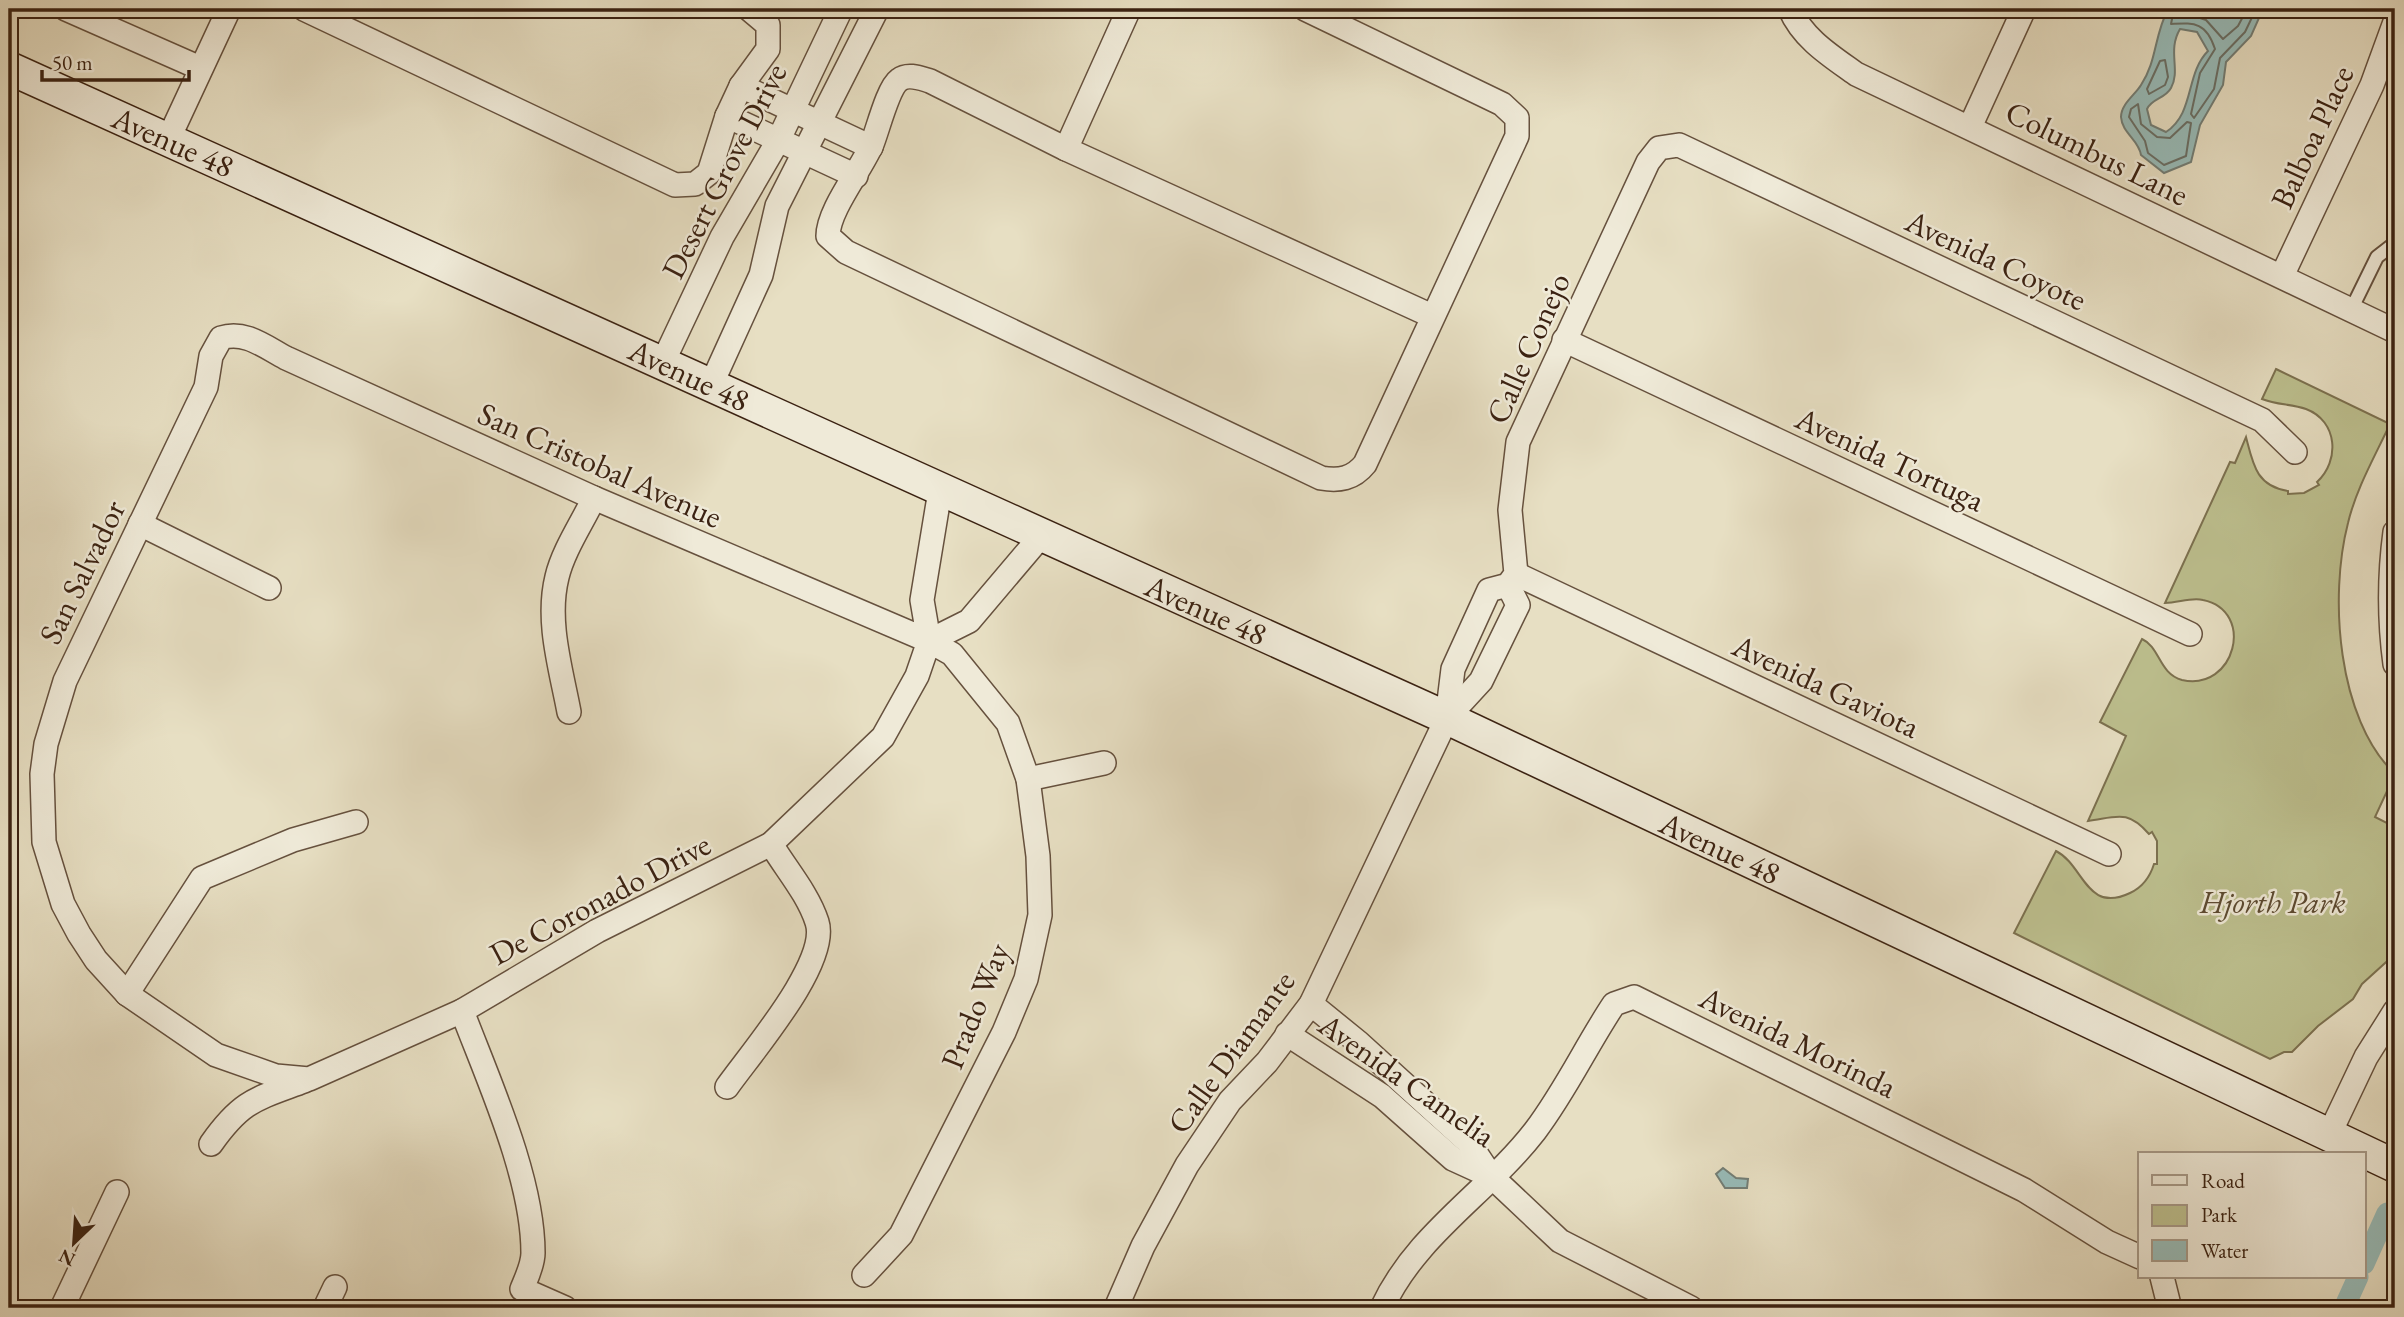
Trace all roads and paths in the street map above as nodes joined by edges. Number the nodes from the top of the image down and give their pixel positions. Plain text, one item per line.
1 (66, 9) edge
2 (229, 9) edge
3 (304, 9) edge
4 (749, 9) edge
5 (841, 9) edge
6 (877, 9) edge
7 (1129, 9) edge
8 (1305, 9) edge
9 (1790, 9) edge
10 (2024, 9) edge
11 (2395, 22) edge
12 (9, 68) edge
13 (200, 68) junction
14 (741, 86) junction
15 (793, 111) junction
16 (727, 116) junction
17 (818, 122) junction
18 (1970, 127) junction
19 (779, 139) junction
20 (168, 140) junction
21 (871, 147) junction
22 (1659, 148) joint
23 (1066, 149) junction
24 (804, 152) junction
25 (856, 176) junction
26 (749, 193) junction
27 (777, 206) junction
28 (2395, 243) edge
29 (2282, 276) junction
30 (2351, 310) junction
31 (1432, 316) junction
32 (2395, 331) edge
33 (250, 339) joint
34 (1564, 340) junction
35 (663, 362) junction
36 (711, 385) junction
37 (2295, 452) dead end
38 (940, 491) junction
39 (594, 498) junction
40 (140, 524) junction
41 (2395, 532) edge
42 (1041, 536) junction
43 (1512, 580) junction
44 (269, 588) dead end
45 (2190, 634) dead end
46 (929, 641) junction
47 (2395, 664) edge
48 (569, 712) dead end
49 (1447, 718) junction
50 (1104, 763) dead end
51 (1028, 779) junction
52 (356, 822) dead end
53 (771, 844) junction
54 (2109, 854) dead end
55 (127, 994) junction
56 (1311, 1004) junction
57 (463, 1011) junction
58 (2395, 1011) edge
59 (1287, 1034) junction
60 (216, 1055) joint
61 (1381, 1063) junction
62 (309, 1079) junction
63 (1364, 1084) junction
64 (727, 1087) dead end
65 (2329, 1135) junction
66 (211, 1144) dead end
67 (2365, 1152) edge
68 (2366, 1152) edge
69 (2395, 1166) edge
70 (1491, 1176) junction
71 (117, 1192) dead end
72 (2138, 1256) edge
73 (864, 1275) dead end
74 (2162, 1278) edge
75 (335, 1287) dead end
76 (1650, 1299) edge
77 (62, 1308) edge
78 (325, 1308) edge
79 (565, 1308) edge
80 (1116, 1308) edge
81 (1382, 1308) edge
82 (1691, 1308) edge
83 (2167, 1308) edge

1 - 13 street
2 - 13 street
3 - 16 street
4 - 14 street
5 - 15 street, Desert Grove Drive
6 - 17 street, Desert Grove Drive
7 - 23 street
8 - 31 street
9 - 18 street, Columbus Lane
10 - 18 street
11 - 29 street, Balboa Place
12 - 20 main road, Avenue 48
13 - 20 street
14 - 15 street
14 - 16 street
15 - 17 street
15 - 19 street, Desert Grove Drive
16 - 19 street
17 - 21 street
17 - 24 street, Desert Grove Drive
18 - 29 street, Columbus Lane
19 - 24 street
19 - 26 street, Desert Grove Drive
20 - 35 main road, Avenue 48
21 - 23 street
21 - 25 street
22 - 34 street, Calle Conejo
22 - 37 street, Avenida Coyote
23 - 31 street
24 - 25 street
24 - 27 street, Desert Grove Drive
25 - 31 street
26 - 27 street
26 - 35 street, Desert Grove Drive
27 - 36 street, Desert Grove Drive
28 - 30 lane
29 - 30 street, Columbus Lane
30 - 32 street, Columbus Lane
33 - 39 street, San Cristobal Avenue
33 - 40 street, San Salvador
34 - 43 street, Calle Conejo
34 - 45 street, Avenida Tortuga
35 - 36 main road, Avenue 48
36 - 38 main road, Avenue 48
38 - 42 main road, Avenue 48
38 - 46 street, De Coronado Drive
39 - 46 street, San Cristobal Avenue
39 - 48 street
40 - 44 street
40 - 55 street, San Salvador
41 - 47 street
42 - 46 street
42 - 49 main road, Avenue 48
43 - 49 street, Calle Conejo
43 - 49 street
43 - 54 street, Avenida Gaviota
46 - 51 street, Prado Way
46 - 53 street, De Coronado Drive
49 - 56 street, Calle Diamante
49 - 65 main road, Avenue 48
50 - 51 street
51 - 73 street, Prado Way
52 - 55 street
53 - 57 street, De Coronado Drive
53 - 64 street
55 - 60 street, San Salvador
56 - 59 street, Calle Diamante
56 - 61 street, Avenida Camelia
57 - 62 street, De Coronado Drive
57 - 79 street
58 - 65 street
59 - 63 street, Avenida Camelia
59 - 80 street, Calle Diamante
60 - 62 street, De Coronado Drive
61 - 63 street
61 - 70 street, Avenida Camelia
62 - 66 street
63 - 70 street, Avenida Camelia
65 - 67 main road, Avenue 48
68 - 69 main road, Avenue 48
70 - 72 street, Avenida Morinda
70 - 76 street, Avenida Camelia
70 - 81 street, Avenida Morinda
71 - 77 street
74 - 83 street
75 - 78 street
76 - 82 street, Avenida Camelia

